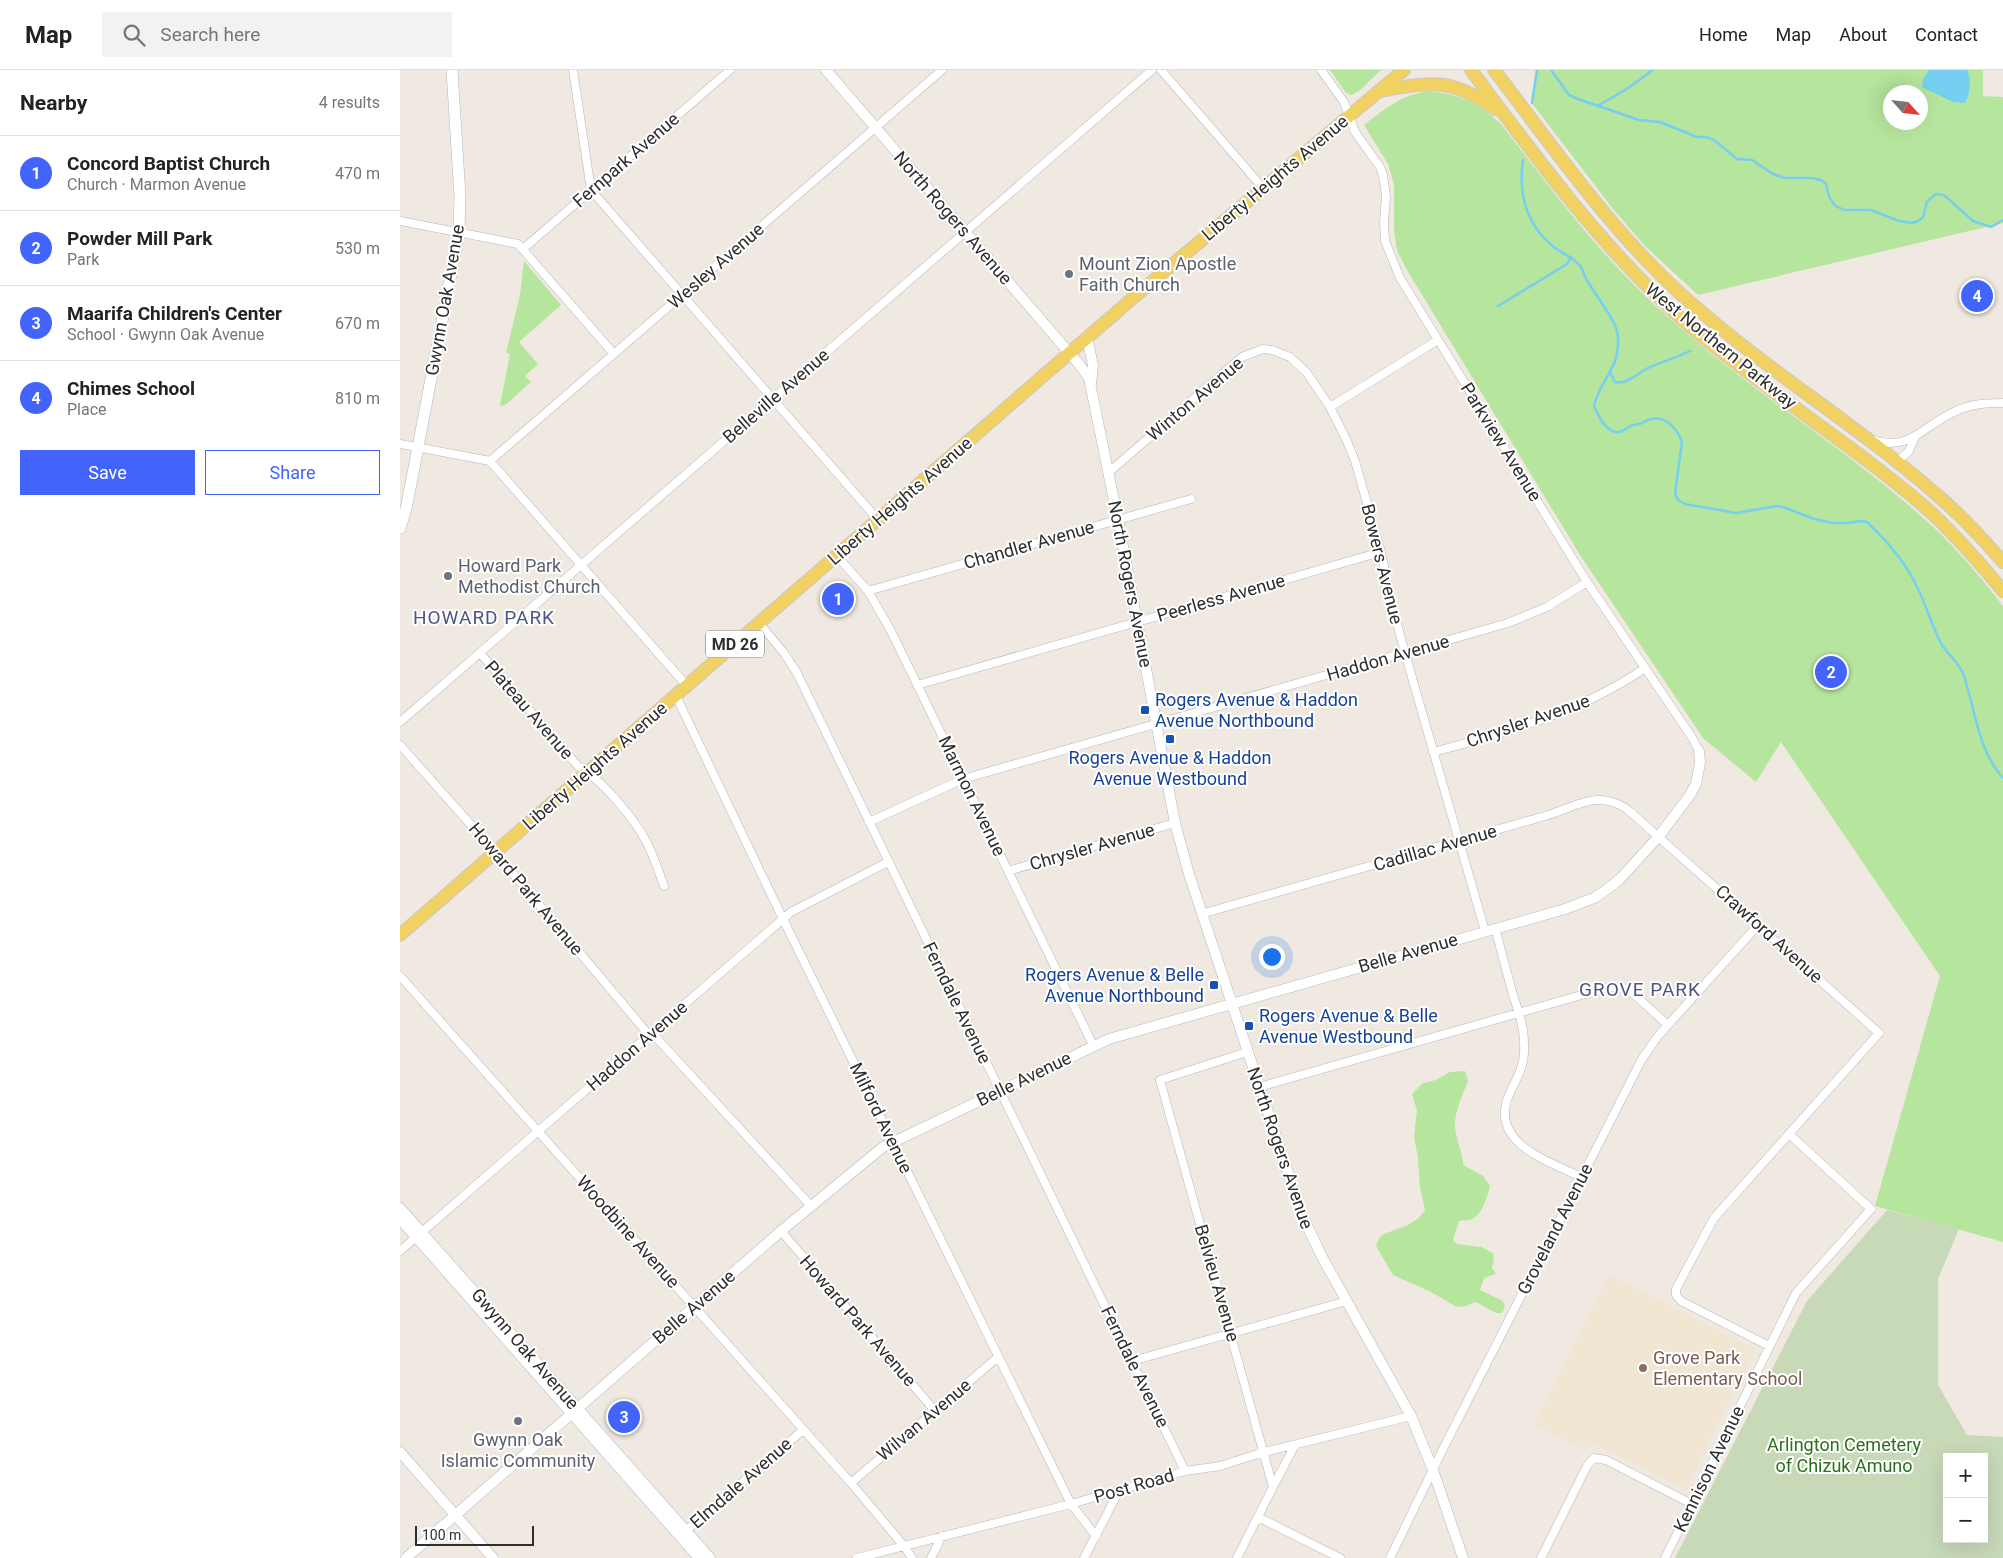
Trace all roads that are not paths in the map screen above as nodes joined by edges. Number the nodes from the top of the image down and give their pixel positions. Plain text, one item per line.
1 (452, 70) edge
2 (572, 70) edge
3 (730, 70) edge
4 (826, 70) edge
5 (942, 70) edge
6 (1152, 70) edge
7 (1161, 70) edge
8 (1321, 70) edge
9 (1404, 70) edge
10 (1471, 70) edge
11 (1494, 70) edge
12 (1505, 70) edge
13 (1378, 92) junction
14 (1514, 96) junction
15 (1349, 116) junction
16 (1506, 117) junction
17 (876, 128) junction
18 (1263, 188) junction
19 (591, 190) junction
20 (400, 221) edge
21 (459, 232) junction
22 (965, 232) junction
23 (523, 249) junction
24 (682, 295) junction
25 (1087, 338) junction
26 (1438, 340) junction
27 (1070, 353) junction
28 (614, 354) junction
29 (1290, 357) joint
30 (1091, 384) junction
31 (773, 399) junction
32 (2003, 403) edge
33 (1330, 407) junction
34 (1915, 437) junction
35 (1866, 438) junction
36 (400, 444) edge
37 (418, 447) junction
38 (490, 461) junction
39 (1897, 462) junction
40 (1879, 471) junction
41 (1108, 473) junction
42 (1191, 499) dead end
43 (878, 520) junction
44 (1118, 520) junction
45 (400, 528) edge
46 (1381, 552) junction
47 (837, 556) junction
48 (2003, 562) edge
49 (581, 565) junction
50 (1587, 582) junction
51 (868, 591) junction
52 (2003, 591) edge
53 (1136, 622) junction
54 (759, 623) junction
55 (480, 653) junction
56 (1405, 653) junction
57 (1645, 668) junction
58 (917, 685) junction
59 (687, 686) junction
60 (676, 696) junction
61 (400, 722) edge
62 (1156, 723) junction
63 (400, 744) edge
64 (1699, 751) joint
65 (1433, 752) junction
66 (588, 772) junction
67 (963, 779) junction
68 (869, 822) junction
69 (1175, 823) junction
70 (1659, 836) junction
71 (1460, 841) junction
72 (496, 852) junction
73 (888, 862) junction
74 (1008, 871) junction
75 (664, 886) dead end
76 (1202, 914) junction
77 (783, 919) junction
78 (1759, 924) junction
79 (1490, 930) junction
80 (400, 935) edge
81 (400, 976) edge
82 (1231, 1004) junction
83 (1519, 1013) junction
84 (1668, 1025) junction
85 (650, 1034) junction
86 (1093, 1045) junction
87 (1246, 1052) junction
88 (1258, 1087) junction
89 (1000, 1090) junction
90 (538, 1131) junction
91 (1789, 1134) junction
92 (893, 1142) junction
93 (1581, 1177) junction
94 (811, 1206) junction
95 (400, 1208) edge
96 (400, 1219) edge
97 (781, 1231) junction
98 (419, 1235) junction
99 (400, 1251) edge
100 (1347, 1301) junction
101 (694, 1307) junction
102 (1231, 1333) junction
103 (1770, 1346) junction
104 (998, 1357) junction
105 (1132, 1361) junction
106 (575, 1411) junction
107 (935, 1411) junction
108 (1411, 1416) junction
109 (803, 1430) junction
110 (1295, 1445) junction
111 (400, 1452) edge
112 (1264, 1452) junction
113 (1433, 1470) junction
114 (1185, 1471) junction
115 (851, 1483) junction
116 (1273, 1487) junction
117 (1119, 1491) junction
118 (1071, 1504) junction
119 (1692, 1504) junction
120 (456, 1515) junction
121 (1258, 1517) junction
122 (683, 1533) junction
123 (942, 1536) junction
124 (1096, 1536) junction
125 (904, 1546) junction
126 (406, 1558) edge
127 (493, 1558) edge
128 (699, 1558) edge
129 (710, 1558) edge
130 (857, 1558) edge
131 (912, 1558) edge
132 (931, 1558) edge
133 (1084, 1558) edge
134 (1238, 1558) edge
135 (1340, 1558) edge
136 (1390, 1558) edge
137 (1463, 1558) edge
138 (1541, 1558) edge
139 (1665, 1558) edge

1 - 21 main road, Gwynn Oak Avenue
2 - 19 street
3 - 19 street, Fernpark Avenue
4 - 17 street, North Rogers Avenue
5 - 17 street, Wesley Avenue
6 - 22 street, Belleville Avenue
7 - 18 street
8 - 15 street, Parkview Avenue
9 - 13 main road, Liberty Heights Avenue / MD 26
10 - 16 main road, West Northern Parkway
11 - 14 main road, West Northern Parkway
12 - 14 main road
13 - 15 main road, Liberty Heights Avenue / MD 26
13 - 16 main road
14 - 35 main road, West Northern Parkway
15 - 18 main road, Liberty Heights Avenue / MD 26
15 - 26 street, Parkview Avenue
16 - 40 main road, West Northern Parkway
17 - 22 street, North Rogers Avenue
17 - 24 street, Wesley Avenue
18 - 25 main road, Liberty Heights Avenue / MD 26
19 - 23 street, Fernpark Avenue
19 - 24 street
20 - 21 street
21 - 23 street
21 - 37 main road, Gwynn Oak Avenue
22 - 27 street, North Rogers Avenue
22 - 31 street, Belleville Avenue
23 - 28 street
24 - 28 street, Wesley Avenue
24 - 31 street
25 - 27 main road, Liberty Heights Avenue / MD 26
25 - 30 street
26 - 33 street
26 - 50 street, Parkview Avenue
27 - 30 street, North Rogers Avenue
27 - 43 main road, Liberty Heights Avenue / MD 26
28 - 38 street, Wesley Avenue
29 - 33 street, Bowers Avenue
29 - 41 street, Winton Avenue
30 - 41 street, North Rogers Avenue
31 - 43 street
31 - 49 street, Belleville Avenue
32 - 34 street
33 - 46 street, Bowers Avenue
34 - 35 street
34 - 39 street
35 - 39 main road, West Northern Parkway
36 - 37 street
37 - 38 street
37 - 45 main road, Gwynn Oak Avenue
38 - 49 street
39 - 40 main road
39 - 48 main road, West Northern Parkway
40 - 52 main road, West Northern Parkway
41 - 44 street, North Rogers Avenue
42 - 44 street, Chandler Avenue
43 - 47 main road, Liberty Heights Avenue / MD 26
44 - 51 street, Chandler Avenue
44 - 53 street, North Rogers Avenue
46 - 53 street, Peerless Avenue
46 - 56 street, Bowers Avenue
47 - 51 street, Marmon Avenue
47 - 54 main road, Liberty Heights Avenue / MD 26
49 - 55 street, Belleville Avenue
49 - 59 street
50 - 56 street, Haddon Avenue
50 - 57 street, Parkview Avenue
51 - 58 street, Marmon Avenue
53 - 58 street, Peerless Avenue
53 - 62 street, North Rogers Avenue
54 - 59 main road, Liberty Heights Avenue / MD 26
54 - 68 street, Ferndale Avenue
55 - 61 street, Belleville Avenue
55 - 66 street, Plateau Avenue
56 - 62 street, Haddon Avenue
56 - 65 street, Bowers Avenue
57 - 64 street, Parkview Avenue
57 - 65 street, Chrysler Avenue
58 - 67 street, Marmon Avenue
59 - 60 main road, Liberty Heights Avenue / MD 26
60 - 66 main road, Liberty Heights Avenue / MD 26
60 - 77 street, Milford Avenue
62 - 67 street, Haddon Avenue
62 - 69 street, North Rogers Avenue
63 - 72 street, Howard Park Avenue
64 - 70 street, Belle Avenue
65 - 71 street, Bowers Avenue
66 - 72 main road, Liberty Heights Avenue / MD 26
66 - 75 street, Plateau Avenue
67 - 68 street, Haddon Avenue
67 - 74 street, Marmon Avenue
68 - 73 street, Ferndale Avenue
69 - 74 street, Chrysler Avenue
69 - 76 street, North Rogers Avenue
70 - 71 street, Cadillac Avenue
70 - 78 street, Crawford Avenue
70 - 79 street, Belle Avenue
71 - 76 street, Cadillac Avenue
71 - 79 street, Bowers Avenue
72 - 80 main road, Liberty Heights Avenue / MD 26
72 - 85 street, Howard Park Avenue
73 - 77 street, Haddon Avenue
73 - 89 street, Ferndale Avenue
74 - 86 street, Marmon Avenue
76 - 82 street, North Rogers Avenue
77 - 85 street, Haddon Avenue
77 - 92 street, Milford Avenue
78 - 84 street, Groveland Avenue
78 - 91 street, Crawford Avenue
79 - 82 street, Belle Avenue
79 - 83 street, Bowers Avenue
81 - 90 street, Woodbine Avenue
82 - 86 street, Belle Avenue
82 - 87 street, North Rogers Avenue
83 - 84 street
83 - 88 street
83 - 93 street, Bowers Avenue
84 - 93 street, Groveland Avenue
85 - 90 street, Haddon Avenue
85 - 94 street, Howard Park Avenue
86 - 89 street, Belle Avenue
87 - 88 street, North Rogers Avenue
87 - 102 street, Belvieu Avenue
88 - 100 street, North Rogers Avenue
89 - 92 street, Belle Avenue
89 - 105 street, Ferndale Avenue
90 - 98 street, Haddon Avenue
90 - 101 street, Woodbine Avenue
91 - 103 street, Kennison Avenue
91 - 103 street
92 - 94 street, Belle Avenue
92 - 104 street, Milford Avenue
93 - 113 street, Groveland Avenue
94 - 97 street, Belle Avenue
95 - 98 street, Gwynn Oak Avenue
96 - 98 street, Gwynn Oak Avenue
97 - 101 street, Belle Avenue
97 - 107 street, Howard Park Avenue
98 - 99 street, Haddon Avenue
98 - 106 street, Gwynn Oak Avenue
100 - 102 street
100 - 108 street, North Rogers Avenue
101 - 106 street, Belle Avenue
101 - 109 street, Woodbine Avenue
102 - 105 street
102 - 112 street, Belvieu Avenue
103 - 119 street, Kennison Avenue
104 - 107 street, Wilvan Avenue
104 - 118 street, Milford Avenue
105 - 114 street, Ferndale Avenue
106 - 120 street, Belle Avenue
106 - 122 street, Gwynn Oak Avenue
107 - 115 street, Wilvan Avenue
108 - 110 street, Post Road
108 - 113 street, North Rogers Avenue
109 - 115 street, Woodbine Avenue
109 - 122 street, Elmdale Avenue
110 - 112 street, Post Road
110 - 116 street
111 - 120 street
112 - 114 street, Post Road
112 - 116 street, Belvieu Avenue
113 - 136 street, Groveland Avenue
113 - 137 street, North Rogers Avenue
114 - 117 street, Post Road
115 - 125 street, Woodbine Avenue
116 - 121 street
117 - 118 street, Post Road
117 - 124 street
118 - 123 street, Post Road
118 - 124 street, Milford Avenue
119 - 138 street
119 - 139 street, Kennison Avenue
120 - 126 street, Belle Avenue
120 - 127 street
121 - 134 street
121 - 135 street
122 - 128 street, Gwynn Oak Avenue
122 - 129 street, Gwynn Oak Avenue
123 - 125 street, Post Road
123 - 132 street
124 - 133 street
125 - 130 street, Post Road
125 - 131 street, Woodbine Avenue

